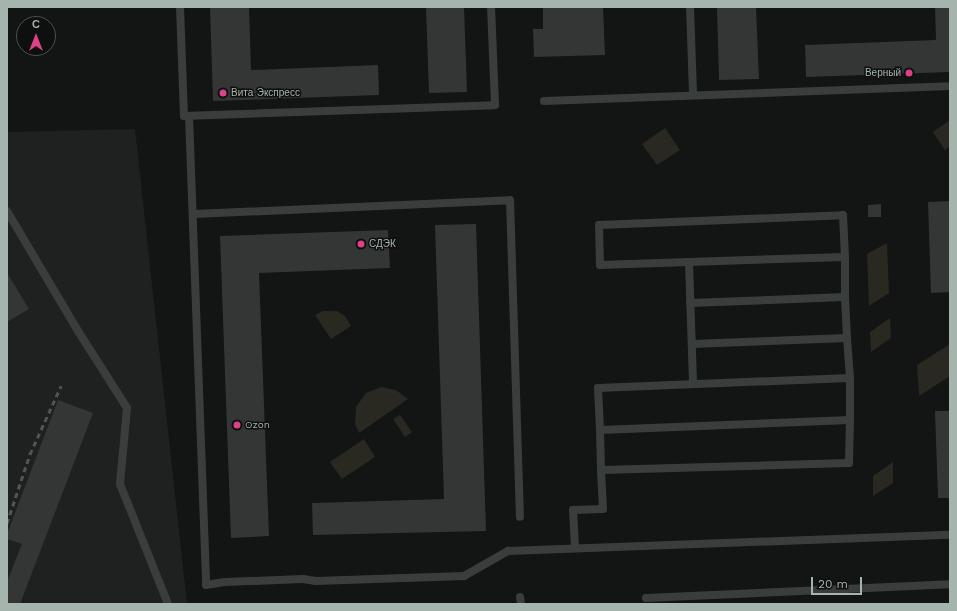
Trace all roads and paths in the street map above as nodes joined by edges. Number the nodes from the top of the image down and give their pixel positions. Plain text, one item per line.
1 (180, 7) edge
2 (491, 7) edge
3 (690, 7) edge
4 (950, 86) edge
5 (694, 95) junction
6 (544, 100) dead end
7 (189, 116) junction
8 (7, 211) edge
9 (194, 214) junction
10 (845, 257) junction
11 (689, 262) junction
12 (845, 297) junction
13 (690, 303) junction
14 (847, 338) junction
15 (692, 344) junction
16 (850, 378) junction
17 (693, 384) junction
18 (850, 420) junction
19 (600, 430) junction
20 (601, 470) junction
21 (520, 517) dead end
22 (950, 535) edge
23 (575, 548) junction
24 (950, 584) edge
25 (646, 598) dead end
26 (168, 604) edge

1 - 7 lane
2 - 7 lane
3 - 5 lane
4 - 5 lane
5 - 6 lane
7 - 9 lane
8 - 26 lane
9 - 21 lane
9 - 23 lane
10 - 11 lane
10 - 11 lane
10 - 12 lane
11 - 13 lane
12 - 13 lane
12 - 14 lane
13 - 15 lane
14 - 15 lane
14 - 16 lane
15 - 17 lane
16 - 17 lane
16 - 18 lane
17 - 19 lane
18 - 19 lane
18 - 20 lane
19 - 20 lane
20 - 23 lane
22 - 23 lane
24 - 25 lane

